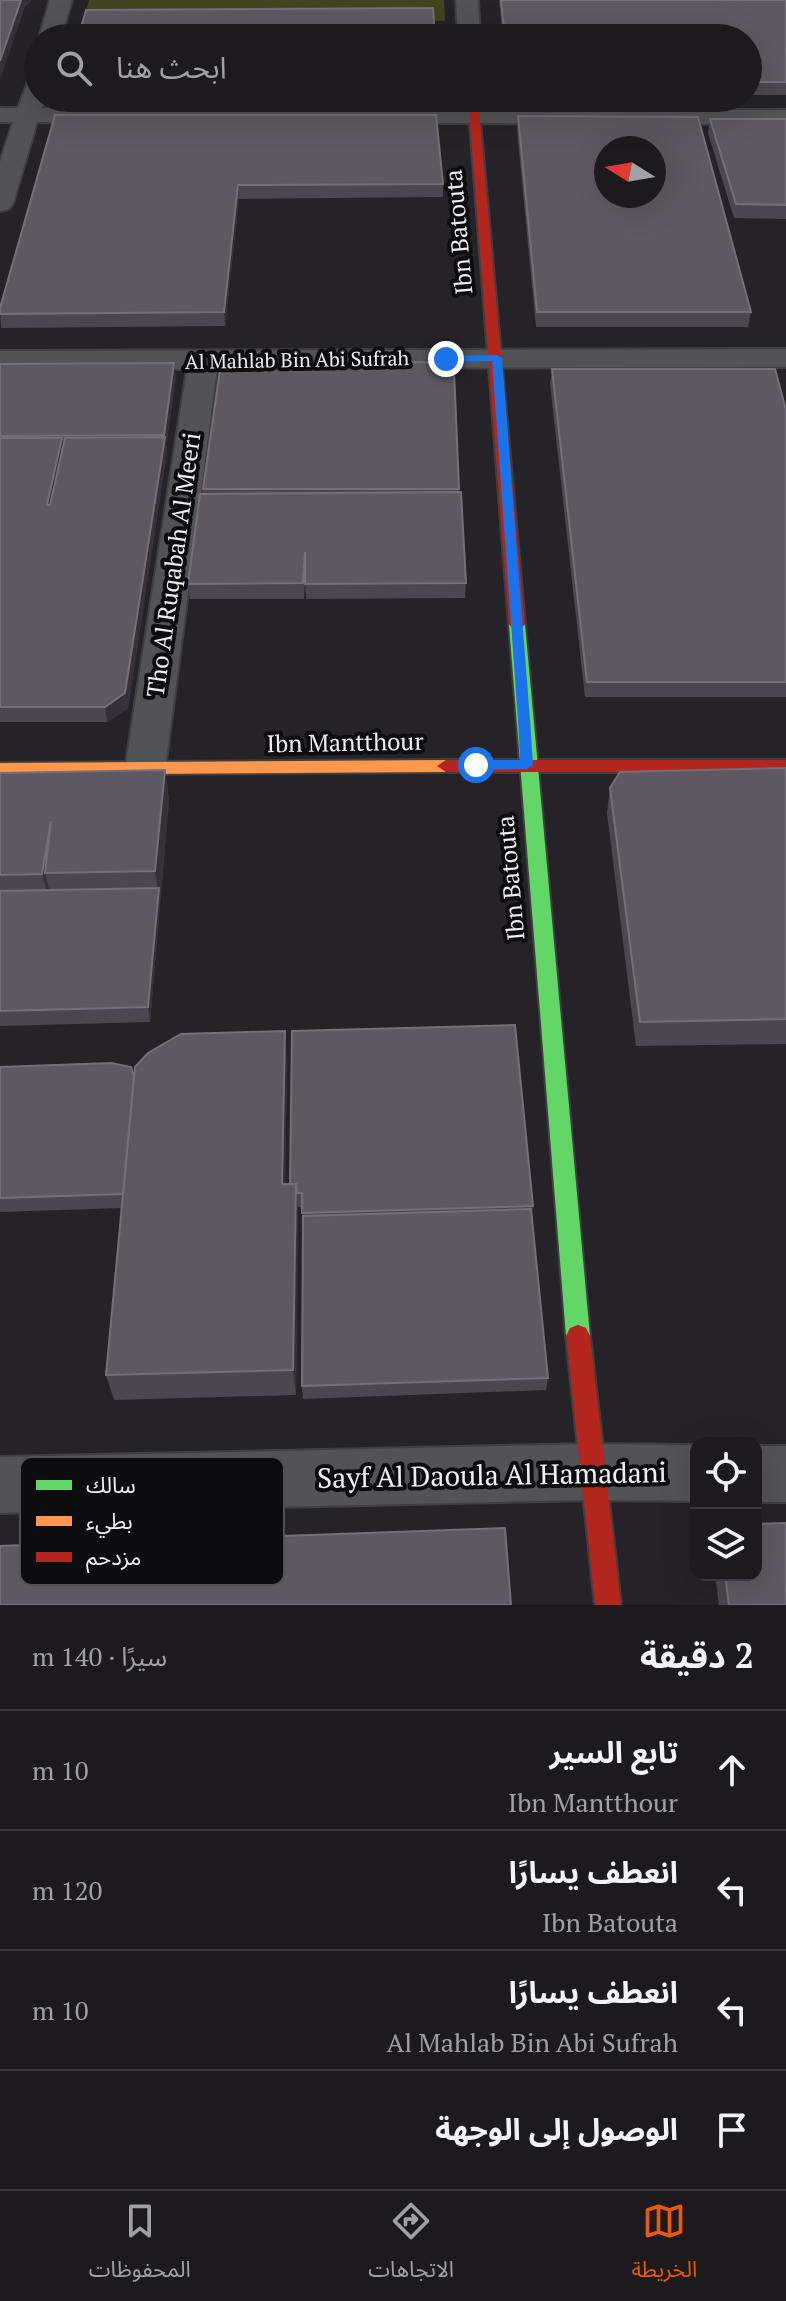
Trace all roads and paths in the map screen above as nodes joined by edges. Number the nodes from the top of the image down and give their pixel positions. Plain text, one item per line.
1 (61, 0) edge
2 (467, 0) edge
3 (54, 24) edge
4 (468, 24) edge
5 (29, 112) edge
6 (176, 112) edge
7 (474, 112) edge
8 (644, 112) edge
9 (0, 115) edge
10 (28, 115) junction
11 (786, 117) edge
12 (0, 203) edge
13 (497, 358) junction
14 (786, 358) edge
15 (0, 360) edge
16 (203, 362) junction
17 (527, 765) junction
18 (786, 766) edge
19 (0, 769) edge
20 (145, 769) junction
21 (592, 1472) junction
22 (690, 1473) edge
23 (762, 1474) edge
24 (786, 1474) edge
25 (284, 1479) edge
26 (0, 1485) edge
27 (20, 1485) edge
28 (608, 1605) edge

1 - 3 street
2 - 4 street
5 - 10 street
6 - 10 street
7 - 13 street, Ibn Batouta
8 - 11 street
9 - 10 street
10 - 12 street
13 - 14 street, Al Mahlab Bin Abi Sufrah
13 - 16 street, Al Mahlab Bin Abi Sufrah
13 - 17 street, Ibn Batouta
15 - 16 street, Al Mahlab Bin Abi Sufrah
16 - 20 street, Tho Al Ruqabah Al Meeri
17 - 18 street, Ibn Mantthour
17 - 20 street, Ibn Mantthour
17 - 21 street, Ibn Batouta
19 - 20 street, Ibn Mantthour
21 - 22 street, Sayf Al Daoula Al Hamadani
21 - 25 street, Sayf Al Daoula Al Hamadani
21 - 28 street, Ibn Batouta
23 - 24 street
26 - 27 street, Sayf Al Daoula Al Hamadani

